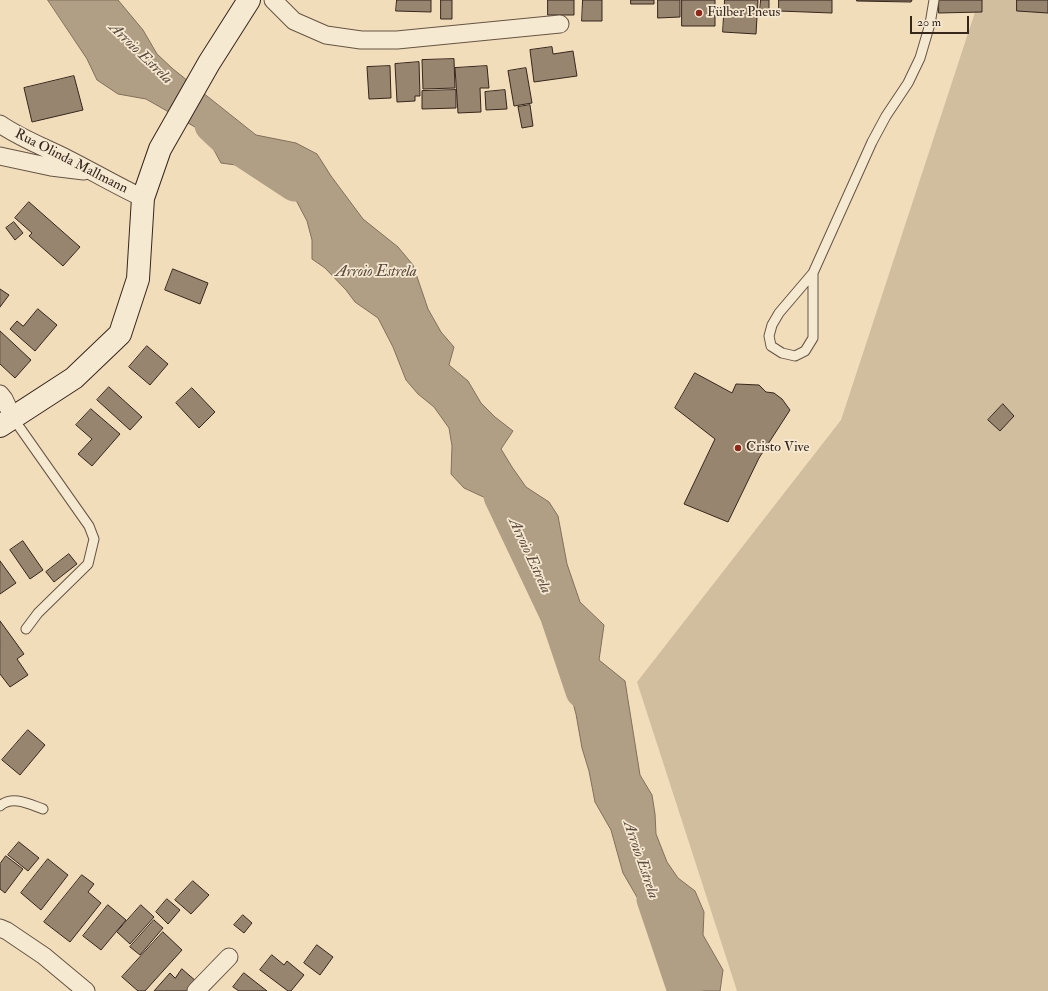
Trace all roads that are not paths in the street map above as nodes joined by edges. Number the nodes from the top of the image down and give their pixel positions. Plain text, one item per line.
1 (249, 0) edge
2 (273, 0) edge
3 (934, 0) edge
4 (560, 24) dead end
5 (0, 124) edge
6 (0, 156) edge
7 (94, 173) junction
8 (143, 198) junction
9 (813, 273) junction
10 (0, 394) edge
11 (6, 422) edge
12 (26, 629) dead end
13 (0, 806) edge
14 (43, 809) dead end
15 (2, 933) edge
16 (229, 957) dead end
17 (86, 991) edge
18 (196, 991) edge

1 - 8 main road
2 - 4 street
3 - 9 lane
5 - 7 street, Rua Olinda Mallmann
6 - 7 street
7 - 8 street, Rua Olinda Mallmann
8 - 11 main road
9 - 9 lane
10 - 11 street
11 - 12 lane
13 - 14 lane
15 - 17 street
16 - 18 street

